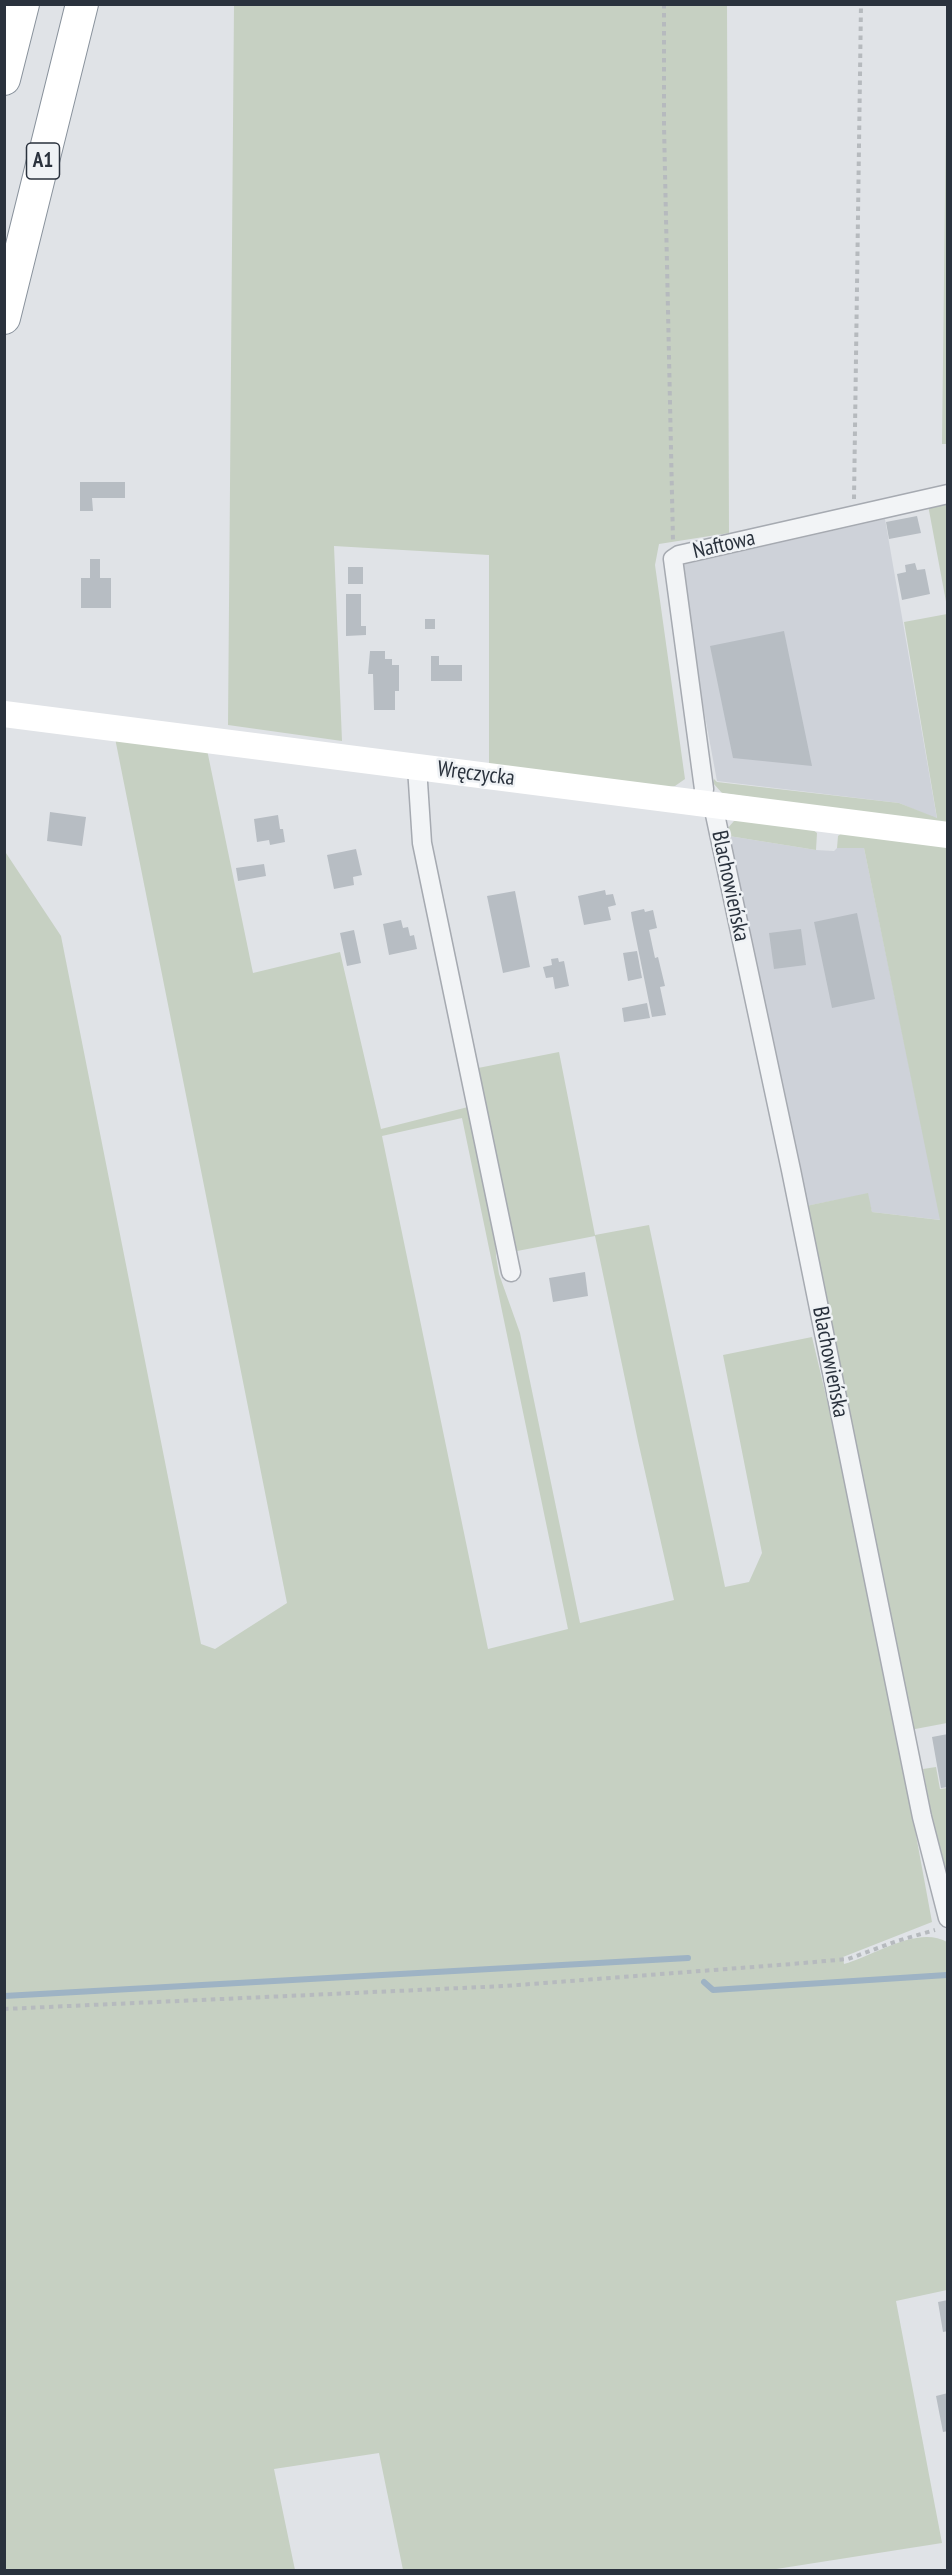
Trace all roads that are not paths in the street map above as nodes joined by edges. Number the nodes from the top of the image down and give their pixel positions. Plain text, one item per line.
1 (23, 4) edge
2 (82, 4) edge
3 (4, 79) edge
4 (4, 318) edge
5 (948, 494) edge
6 (4, 714) edge
7 (417, 767) junction
8 (707, 805) junction
9 (948, 835) edge
10 (511, 1272) dead end
11 (942, 1924) edge

1 - 3 highway
2 - 4 highway, A1
5 - 8 street, Naftowa
6 - 7 main road, Wręczycka
7 - 8 main road, Wręczycka
7 - 10 street
8 - 9 main road, Wręczycka
8 - 11 street, Blachowieńska

